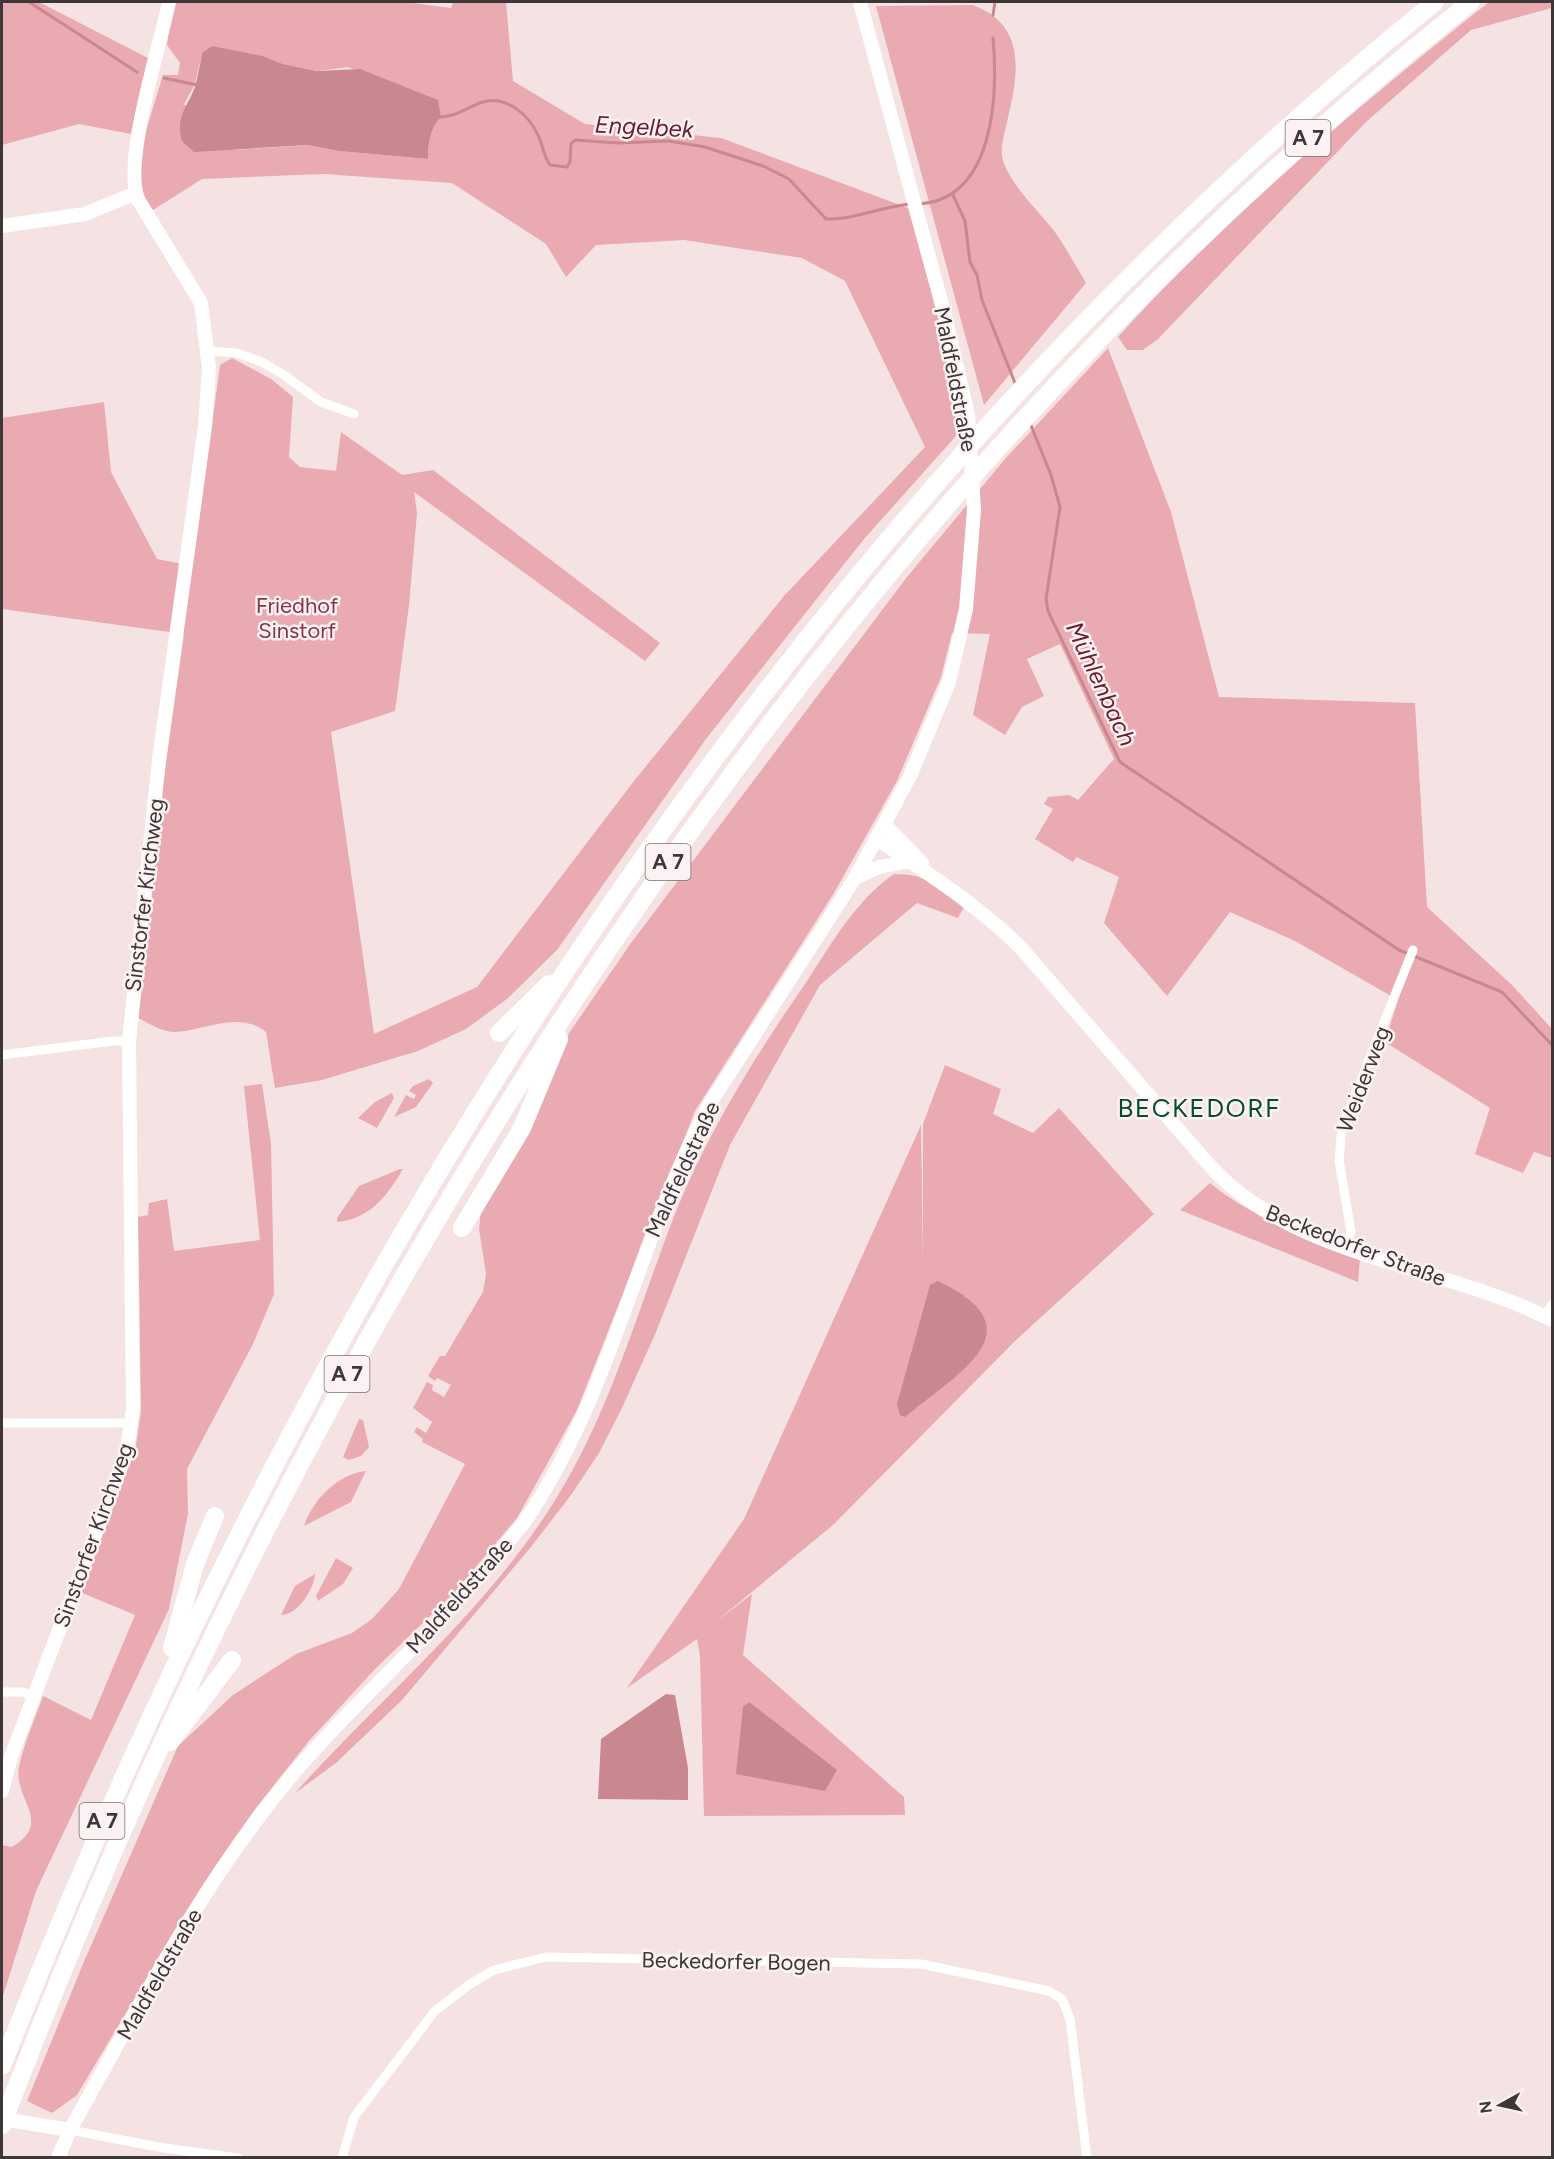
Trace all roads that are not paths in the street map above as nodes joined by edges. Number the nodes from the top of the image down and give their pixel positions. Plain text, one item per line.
1 (169, 2) edge
2 (860, 2) edge
3 (1436, 2) edge
4 (1471, 2) edge
5 (136, 193) junction
6 (2, 226) edge
7 (208, 351) junction
8 (354, 414) dead end
9 (885, 825) junction
10 (878, 838) junction
11 (910, 861) junction
12 (933, 876) junction
13 (855, 878) junction
14 (582, 947) junction
15 (1413, 950) dead end
16 (583, 985) junction
17 (499, 1033) dead end
18 (129, 1041) junction
19 (2, 1055) edge
20 (462, 1228) dead end
21 (1346, 1246) junction
22 (1552, 1304) edge
23 (1549, 1318) edge
24 (2, 1423) edge
25 (132, 1423) junction
26 (215, 1516) dead end
27 (232, 1660) dead end
28 (2, 1692) edge
29 (34, 1696) junction
30 (155, 1704) junction
31 (143, 1780) junction
32 (2, 1791) edge
33 (2, 2066) edge
34 (6, 2111) edge
35 (2, 2125) edge
36 (70, 2130) junction
37 (58, 2157) edge
38 (238, 2157) edge
39 (342, 2157) edge
40 (1087, 2157) edge

1 - 5 street
2 - 9 street, Maldfeldstraße
3 - 14 highway, A 7
4 - 16 highway, A 7
5 - 6 street
5 - 7 street, Sinstorfer Kirchweg
7 - 8 street
7 - 18 street, Sinstorfer Kirchweg
9 - 10 street, Maldfeldstraße
9 - 12 street, Beckedorfer Straße
10 - 11 street, Beckedorfer Straße
10 - 13 street, Maldfeldstraße
11 - 12 street, Beckedorfer Straße
11 - 13 street
12 - 21 street, Beckedorfer Straße
13 - 36 street, Maldfeldstraße
14 - 17 highway
14 - 30 highway, A 7
15 - 21 street, Weiderweg
16 - 20 highway
16 - 31 highway, A 7
18 - 19 street
18 - 25 street, Sinstorfer Kirchweg
21 - 23 street, Beckedorfer Straße
22 - 23 street
24 - 25 street
25 - 29 street, Sinstorfer Kirchweg
26 - 30 highway
27 - 31 highway
28 - 29 street
29 - 32 street, Sinstorfer Kirchweg
30 - 33 highway, A 7
31 - 34 highway, A 7
34 - 35 highway, A 7
34 - 36 street
36 - 37 street, Maldfeldstraße
36 - 38 street
39 - 40 street, Beckedorfer Bogen

